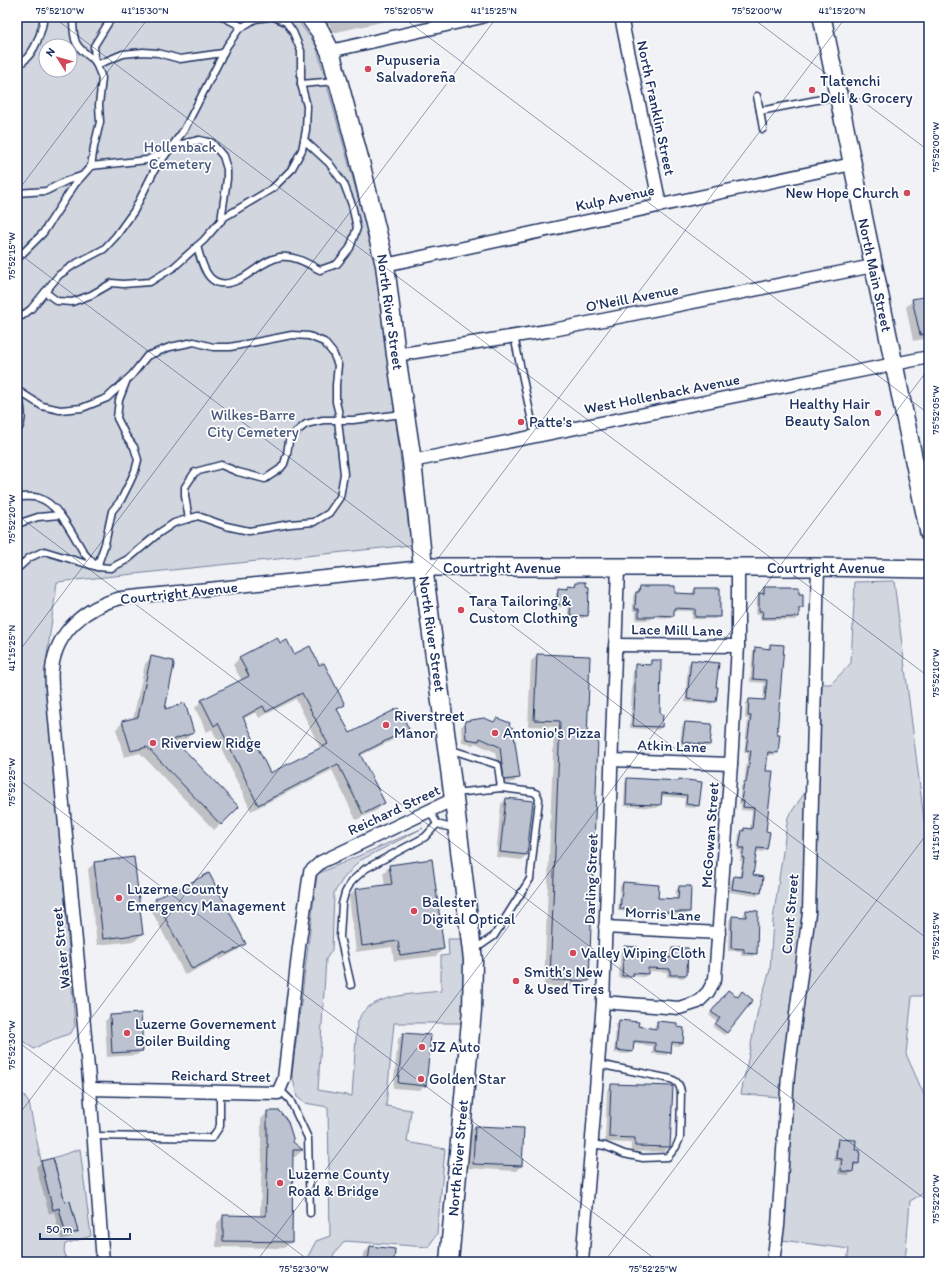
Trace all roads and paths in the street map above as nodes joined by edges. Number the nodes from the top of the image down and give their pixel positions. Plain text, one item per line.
1 (44, 17) edge
2 (73, 17) edge
3 (112, 17) edge
4 (223, 17) edge
5 (269, 17) edge
6 (274, 17) edge
7 (310, 17) edge
8 (482, 17) edge
9 (621, 17) edge
10 (822, 17) edge
11 (243, 27) junction
12 (330, 51) junction
13 (223, 53) junction
14 (95, 61) junction
15 (17, 66) edge
16 (338, 81) junction
17 (301, 84) junction
18 (838, 95) junction
19 (757, 96) dead end
20 (760, 111) junction
21 (763, 130) dead end
22 (304, 140) junction
23 (169, 149) junction
24 (852, 164) junction
25 (92, 166) junction
26 (82, 176) junction
27 (17, 193) edge
28 (660, 205) junction
29 (221, 221) junction
30 (198, 246) junction
31 (17, 259) edge
32 (385, 265) junction
33 (873, 266) junction
34 (45, 292) junction
35 (17, 317) edge
36 (514, 336) junction
37 (396, 355) junction
38 (929, 357) edge
39 (894, 364) junction
40 (126, 380) junction
41 (17, 390) edge
42 (405, 414) junction
43 (338, 420) junction
44 (17, 431) edge
45 (535, 436) junction
46 (412, 461) junction
47 (17, 497) edge
48 (60, 515) junction
49 (188, 519) junction
50 (928, 523) edge
51 (17, 524) edge
52 (97, 567) junction
53 (818, 567) junction
54 (423, 568) junction
55 (618, 568) junction
56 (738, 568) junction
57 (17, 569) edge
58 (929, 569) edge
59 (65, 634) joint
60 (615, 645) junction
61 (738, 646) junction
62 (447, 749) junction
63 (611, 760) junction
64 (731, 764) junction
65 (501, 788) junction
66 (454, 796) junction
67 (430, 811) junction
68 (437, 824) junction
69 (457, 824) junction
70 (605, 927) junction
71 (719, 933) junction
72 (472, 951) junction
73 (351, 984) dead end
74 (603, 1002) junction
75 (598, 1064) junction
76 (90, 1089) junction
77 (280, 1090) junction
78 (220, 1092) junction
79 (94, 1136) junction
80 (591, 1144) junction
81 (310, 1212) dead end
82 (103, 1262) edge
83 (449, 1262) edge
84 (582, 1262) edge
85 (773, 1262) edge

1 - 15 lane
2 - 14 lane
3 - 14 lane
4 - 11 lane
5 - 11 lane
6 - 17 lane
7 - 12 main road, North River Street
8 - 12 street
9 - 28 street, North Franklin Street
10 - 18 main road, North Main Street
11 - 13 lane
12 - 16 main road, North River Street
13 - 14 lane
13 - 23 lane
14 - 25 lane
16 - 17 lane
16 - 32 main road, North River Street
17 - 22 lane
18 - 20 lane
18 - 24 main road, North Main Street
19 - 20 lane
20 - 21 lane
22 - 29 lane
22 - 30 lane
23 - 25 lane
23 - 29 lane
23 - 34 lane
24 - 28 street, Kulp Avenue
24 - 33 main road, North Main Street
25 - 26 lane
26 - 27 lane
26 - 31 lane
28 - 32 street, Kulp Avenue
29 - 30 lane
30 - 34 lane
32 - 37 main road, North River Street
33 - 36 street, O'Neill Avenue
33 - 39 main road, North Main Street
34 - 35 lane
36 - 37 street, O'Neill Avenue
36 - 45 lane
37 - 42 main road, North River Street
38 - 39 street, West Hollenback Avenue
39 - 45 street, West Hollenback Avenue
39 - 50 main road, North Main Street
40 - 41 lane
40 - 43 lane
40 - 52 lane
41 - 44 lane
42 - 43 lane
42 - 46 main road, North River Street
43 - 49 lane
43 - 49 lane
45 - 46 street, West Hollenback Avenue
46 - 54 main road, North River Street
47 - 48 lane
48 - 51 lane
48 - 52 lane
49 - 52 lane
52 - 57 lane
53 - 56 main road, Courtright Avenue
53 - 58 main road, Courtright Avenue
53 - 85 street, Court Street
54 - 55 main road, Courtright Avenue
54 - 59 street, Courtright Avenue
54 - 62 main road, North River Street
55 - 56 main road, Courtright Avenue
55 - 60 street, Darling Street
56 - 61 street, McGowan Street
59 - 76 street, Water Street
60 - 61 street, Lace Mill Lane
60 - 63 street, Darling Street
61 - 64 street, McGowan Street
62 - 65 lane
62 - 66 main road, North River Street
63 - 64 street, Atkin Lane
63 - 70 street, Darling Street
64 - 71 street, McGowan Street
65 - 66 lane
65 - 72 lane
66 - 67 street, Reichard Street
66 - 69 main road, North River Street
67 - 68 lane
67 - 77 street, Reichard Street
68 - 69 lane
68 - 73 lane
69 - 72 main road, North River Street
70 - 71 street, Morris Lane
70 - 74 street, Darling Street
71 - 74 street, McGowan Street
72 - 83 main road, North River Street
74 - 75 street, Darling Street
75 - 80 street, Darling Street
75 - 80 lane
76 - 78 street, Reichard Street
76 - 79 street, Water Street
77 - 78 street, Reichard Street
77 - 81 lane
78 - 79 lane
79 - 82 street, Water Street
80 - 84 street, Darling Street

